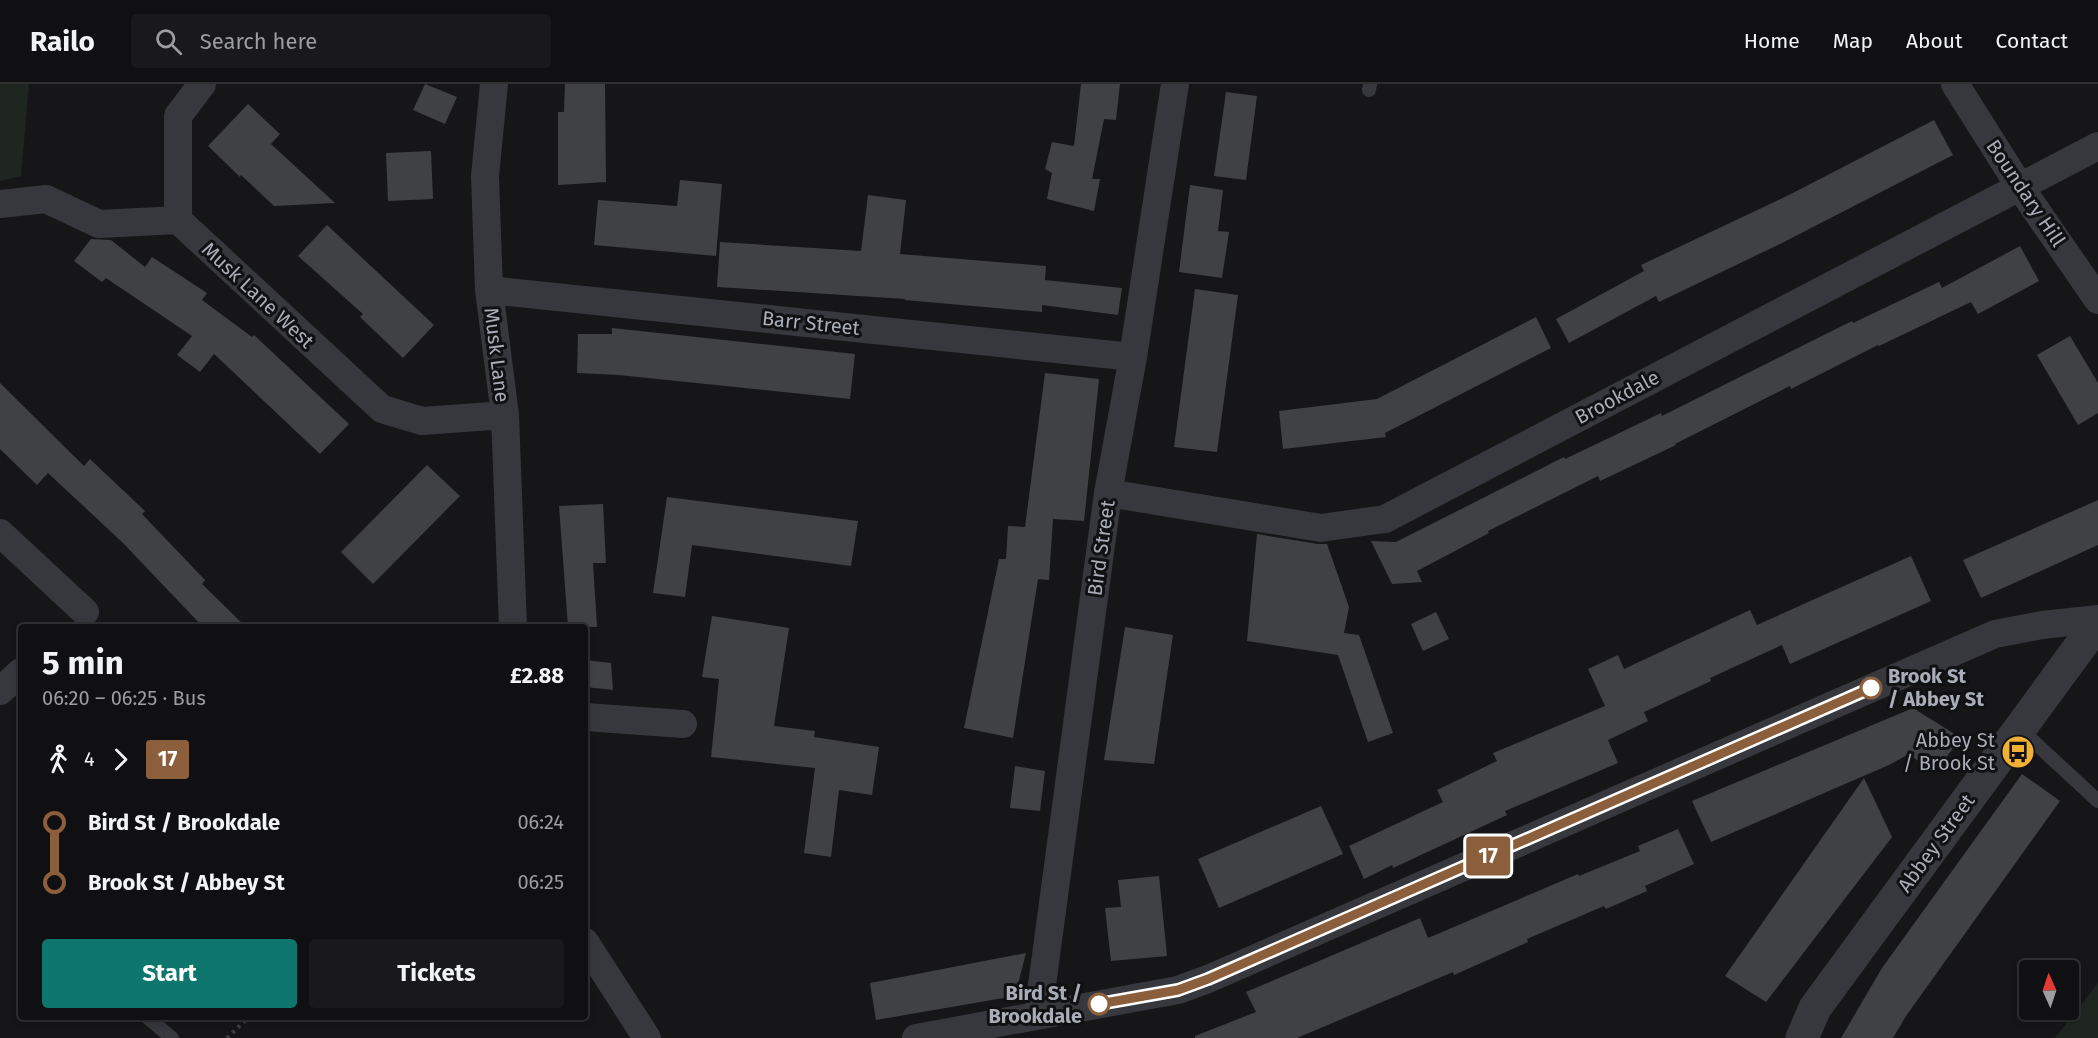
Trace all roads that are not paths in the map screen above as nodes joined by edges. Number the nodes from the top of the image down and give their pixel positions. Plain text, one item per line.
1 (202, 84) edge
2 (494, 84) edge
3 (1175, 84) edge
4 (1955, 84) edge
5 (2098, 146) edge
6 (2020, 187) junction
7 (0, 204) edge
8 (178, 220) junction
9 (489, 290) junction
10 (2098, 300) edge
11 (1133, 357) junction
12 (505, 415) junction
13 (1108, 493) junction
14 (0, 532) edge
15 (2098, 620) edge
16 (85, 622) edge
17 (513, 624) edge
18 (18, 675) edge
19 (0, 692) edge
20 (588, 717) edge
21 (683, 723) dead end
22 (2020, 729) junction
23 (2098, 801) edge
24 (588, 947) edge
25 (1038, 1015) junction
26 (151, 1020) edge
27 (172, 1038) edge
28 (647, 1038) edge
29 (916, 1038) edge
30 (1802, 1038) edge

1 - 8 street
2 - 9 street, Musk Lane
3 - 11 street, Bird Street
4 - 6 street, Boundary Hill
5 - 6 street, Brookdale
6 - 10 street, Boundary Hill
6 - 13 street, Brookdale
7 - 8 street
8 - 12 street, Musk Lane West
9 - 11 street, Barr Street
9 - 12 street, Musk Lane
11 - 13 street, Bird Street
12 - 17 street, Musk Lane
13 - 25 street, Bird Street
14 - 16 street
15 - 22 street, Abbey Street
15 - 25 street
18 - 19 street
20 - 21 street
22 - 23 lane
22 - 30 street, Abbey Street
24 - 28 street
25 - 29 street
26 - 27 lane

